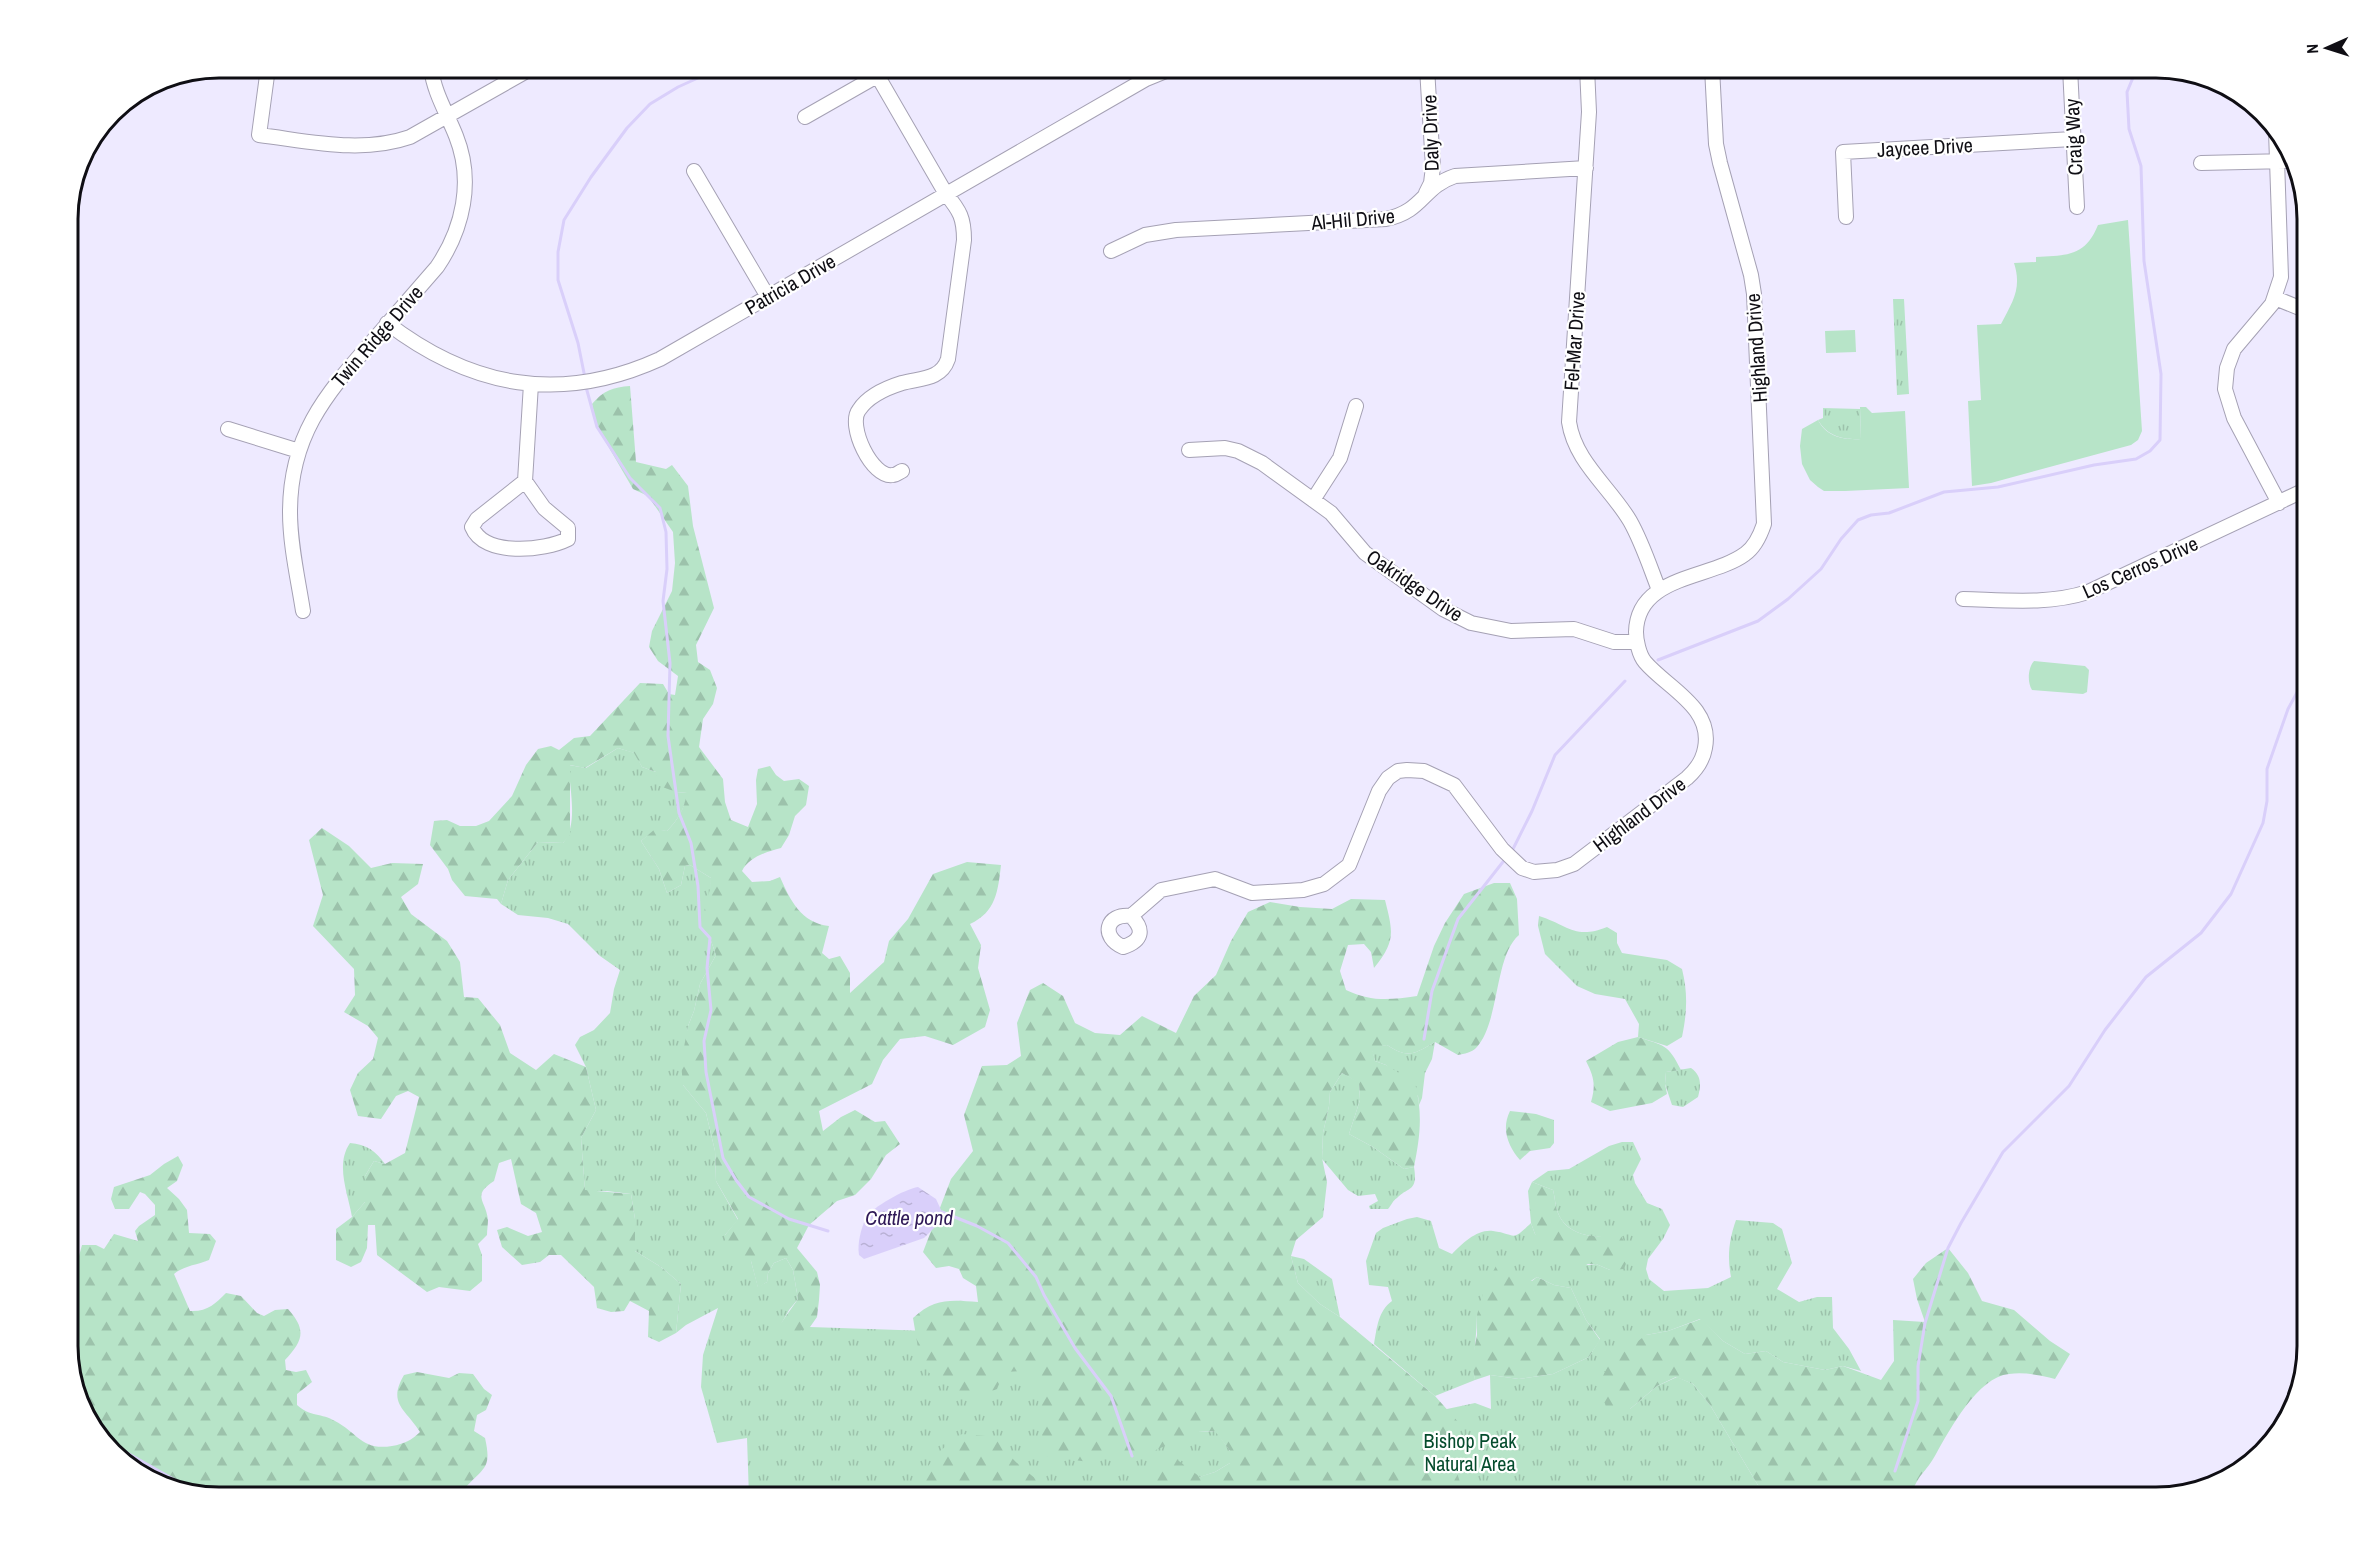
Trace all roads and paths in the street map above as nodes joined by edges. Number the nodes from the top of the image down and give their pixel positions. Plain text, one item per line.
1 (267, 78) edge
2 (433, 78) edge
3 (514, 78) edge
4 (865, 78) edge
5 (880, 78) edge
6 (1144, 78) edge
7 (1428, 78) edge
8 (1587, 78) edge
9 (1713, 78) edge
10 (2070, 78) edge
11 (447, 116) junction
12 (804, 117) dead end
13 (2073, 139) junction
14 (2276, 146) edge
15 (2277, 162) junction
16 (2284, 162) edge
17 (2201, 163) dead end
18 (1586, 168) junction
19 (694, 171) dead end
20 (946, 194) junction
21 (1425, 197) junction
22 (2077, 207) dead end
23 (1846, 217) dead end
24 (1111, 251) dead end
25 (768, 297) junction
26 (2275, 298) junction
27 (2297, 307) edge
28 (387, 323) junction
29 (531, 384) junction
30 (1356, 406) dead end
31 (228, 429) dead end
32 (1189, 450) dead end
33 (299, 451) junction
34 (902, 471) dead end
35 (525, 481) junction
36 (2297, 494) edge
37 (1313, 500) junction
38 (2279, 503) junction
39 (1659, 590) junction
40 (1963, 599) dead end
41 (303, 611) dead end
42 (1637, 642) junction
43 (1131, 916) dead end

1 - 11 street
2 - 11 street, Twin Ridge Drive
3 - 11 street
4 - 12 street
5 - 20 street
6 - 20 street, Patricia Drive
7 - 21 street, Daly Drive
8 - 18 street, Fel-Mar Drive
9 - 39 street, Highland Drive
10 - 13 street, Craig Way
11 - 28 street, Twin Ridge Drive
13 - 22 street, Craig Way
13 - 23 street, Jaycee Drive
14 - 15 street
15 - 16 street
15 - 17 street
15 - 26 street
18 - 21 street, Al-Hil Drive
18 - 39 street, Fel-Mar Drive
19 - 25 street
20 - 25 street, Patricia Drive
20 - 34 street
21 - 24 street, Al-Hil Drive
25 - 29 street, Patricia Drive
26 - 27 street
26 - 38 street
28 - 29 street, Patricia Drive
28 - 33 street, Twin Ridge Drive
29 - 35 street
30 - 37 street
31 - 33 street
32 - 37 street, Oakridge Drive
33 - 41 street, Twin Ridge Drive
35 - 35 street
36 - 38 street, Los Cerros Drive
37 - 42 street, Oakridge Drive
38 - 40 street, Los Cerros Drive
39 - 42 street, Highland Drive
42 - 43 street, Highland Drive

